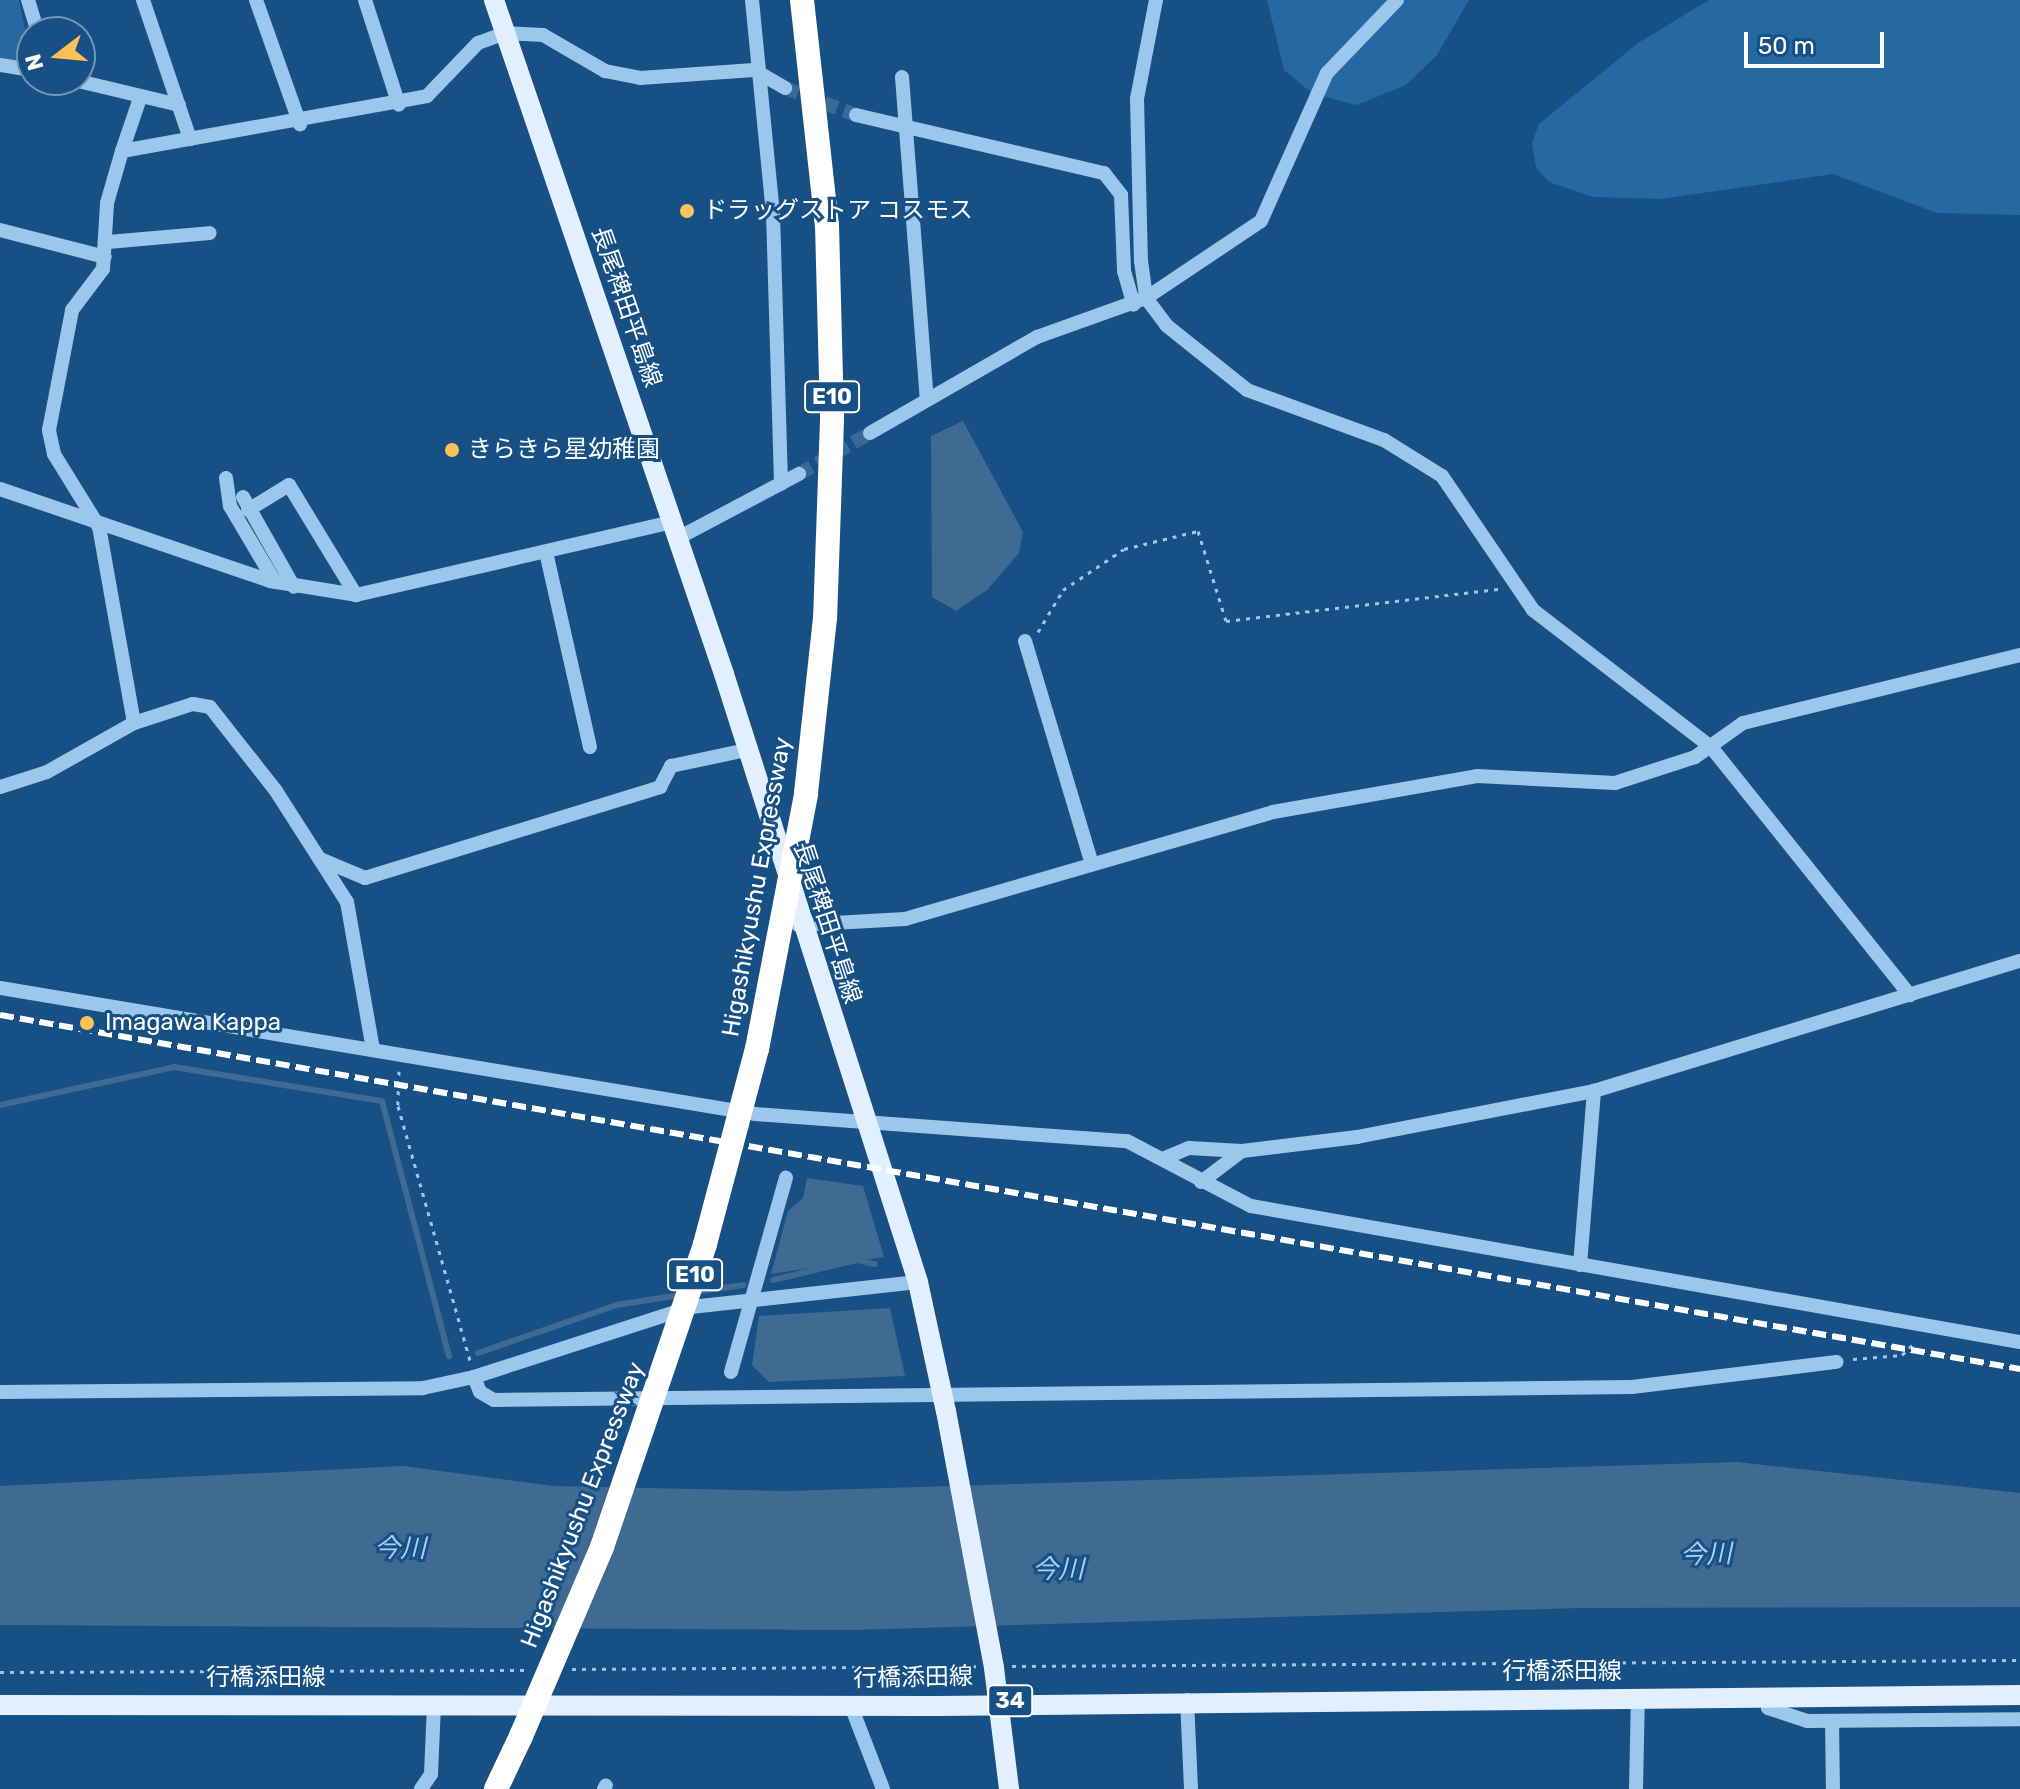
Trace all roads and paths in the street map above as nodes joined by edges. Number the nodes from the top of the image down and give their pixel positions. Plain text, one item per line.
1 (143, 0) edge
2 (256, 0) edge
3 (365, 0) edge
4 (494, 0) edge
5 (752, 0) edge
6 (802, 0) edge
7 (1156, 0) edge
8 (1397, 0) edge
9 (505, 33) junction
10 (754, 70) junction
11 (902, 77) dead end
12 (96, 86) edge
13 (785, 88) tunnel mouth
14 (140, 98) junction
15 (179, 105) junction
16 (399, 105) junction
17 (856, 115) tunnel mouth
18 (300, 124) junction
19 (906, 132) junction
20 (190, 139) junction
21 (122, 151) junction
22 (0, 230) edge
23 (210, 233) dead end
24 (108, 242) junction
25 (105, 257) junction
26 (1140, 302) junction
27 (927, 399) junction
28 (870, 433) tunnel mouth
29 (799, 474) tunnel mouth
30 (226, 478) dead end
31 (781, 484) junction
32 (0, 489) edge
33 (99, 527) junction
34 (676, 530) junction
35 (546, 552) junction
36 (275, 582) junction
37 (294, 587) junction
38 (1518, 587) junction
39 (356, 595) junction
40 (1025, 641) joint
41 (2020, 655) edge
42 (134, 723) junction
43 (590, 747) dead end
44 (1711, 747) junction
45 (746, 750) junction
46 (0, 787) edge
47 (320, 859) junction
48 (1092, 864) junction
49 (798, 925) junction
50 (2020, 961) edge
51 (0, 988) edge
52 (1910, 995) junction
53 (373, 1050) junction
54 (400, 1055) junction
55 (1594, 1091) junction
56 (868, 1126) junction
57 (1242, 1151) junction
58 (1165, 1158) junction
59 (786, 1178) dead end
60 (1201, 1182) junction
61 (1580, 1265) junction
62 (918, 1282) junction
63 (750, 1299) junction
64 (1923, 1338) dead end
65 (2020, 1342) edge
66 (1836, 1362) joint
67 (731, 1372) dead end
68 (474, 1377) junction
69 (0, 1392) edge
70 (945, 1404) junction
71 (2020, 1695) edge
72 (1767, 1696) junction
73 (1638, 1697) junction
74 (1187, 1700) junction
75 (993, 1701) junction
76 (434, 1704) junction
77 (0, 1705) edge
78 (851, 1706) junction
79 (2020, 1719) edge
80 (1832, 1721) junction
81 (421, 1789) edge
82 (496, 1789) edge
83 (883, 1789) edge
84 (1009, 1789) edge
85 (1191, 1789) edge
86 (1636, 1789) edge
87 (1833, 1789) edge

1 - 15 street
2 - 18 street
3 - 16 street
4 - 9 main road, 長尾稗田平島線
5 - 10 street
6 - 82 highway, Higashikyushu Expressway / E10, bridge
7 - 26 street
8 - 26 street
9 - 10 street
9 - 16 street
9 - 34 main road, 長尾稗田平島線
10 - 13 street
10 - 31 street
11 - 19 street
12 - 14 street
14 - 15 street
14 - 21 street
15 - 20 street
16 - 18 street
17 - 19 street
18 - 20 street
19 - 26 street
19 - 27 street
20 - 21 street
21 - 24 street
22 - 25 street
23 - 24 street
24 - 25 street
25 - 33 street
26 - 27 street
26 - 38 street
27 - 28 street
29 - 31 street
30 - 36 street
31 - 34 street
32 - 33 street
33 - 36 street
33 - 42 street
34 - 35 street
34 - 45 main road, 長尾稗田平島線
35 - 39 street
35 - 43 street
36 - 37 street
37 - 39 street
37 - 39 street
38 - 40 path
38 - 44 street
40 - 48 street
41 - 44 street
42 - 46 street
42 - 47 street
44 - 48 street
44 - 52 street
45 - 47 street
45 - 49 main road, 長尾稗田平島線
47 - 53 street
48 - 49 street
49 - 56 main road, 長尾稗田平島線
50 - 52 street
51 - 53 street
52 - 55 street
53 - 54 street
54 - 56 street
54 - 68 path
55 - 57 street
55 - 61 street
56 - 58 street
56 - 62 main road, 長尾稗田平島線
57 - 58 street
57 - 60 street
58 - 60 street
59 - 63 street
60 - 61 street
61 - 65 street
62 - 63 street
62 - 70 main road, 長尾稗田平島線
63 - 67 street
63 - 68 street
64 - 66 path
66 - 70 street
68 - 69 street
68 - 70 street
70 - 75 main road, 長尾稗田平島線, bridge
71 - 72 main road, 行橋添田線 / 34
72 - 73 main road, 行橋添田線 / 34
72 - 80 street
73 - 74 main road, 行橋添田線 / 34
73 - 86 street
74 - 75 main road, 行橋添田線 / 34
74 - 85 street
75 - 78 main road, 行橋添田線 / 34
75 - 84 main road, 長尾稗田平島線
76 - 77 main road, 行橋添田線 / 34
76 - 78 main road, 行橋添田線 / 34
76 - 81 street
78 - 83 street
79 - 80 street
80 - 87 street

